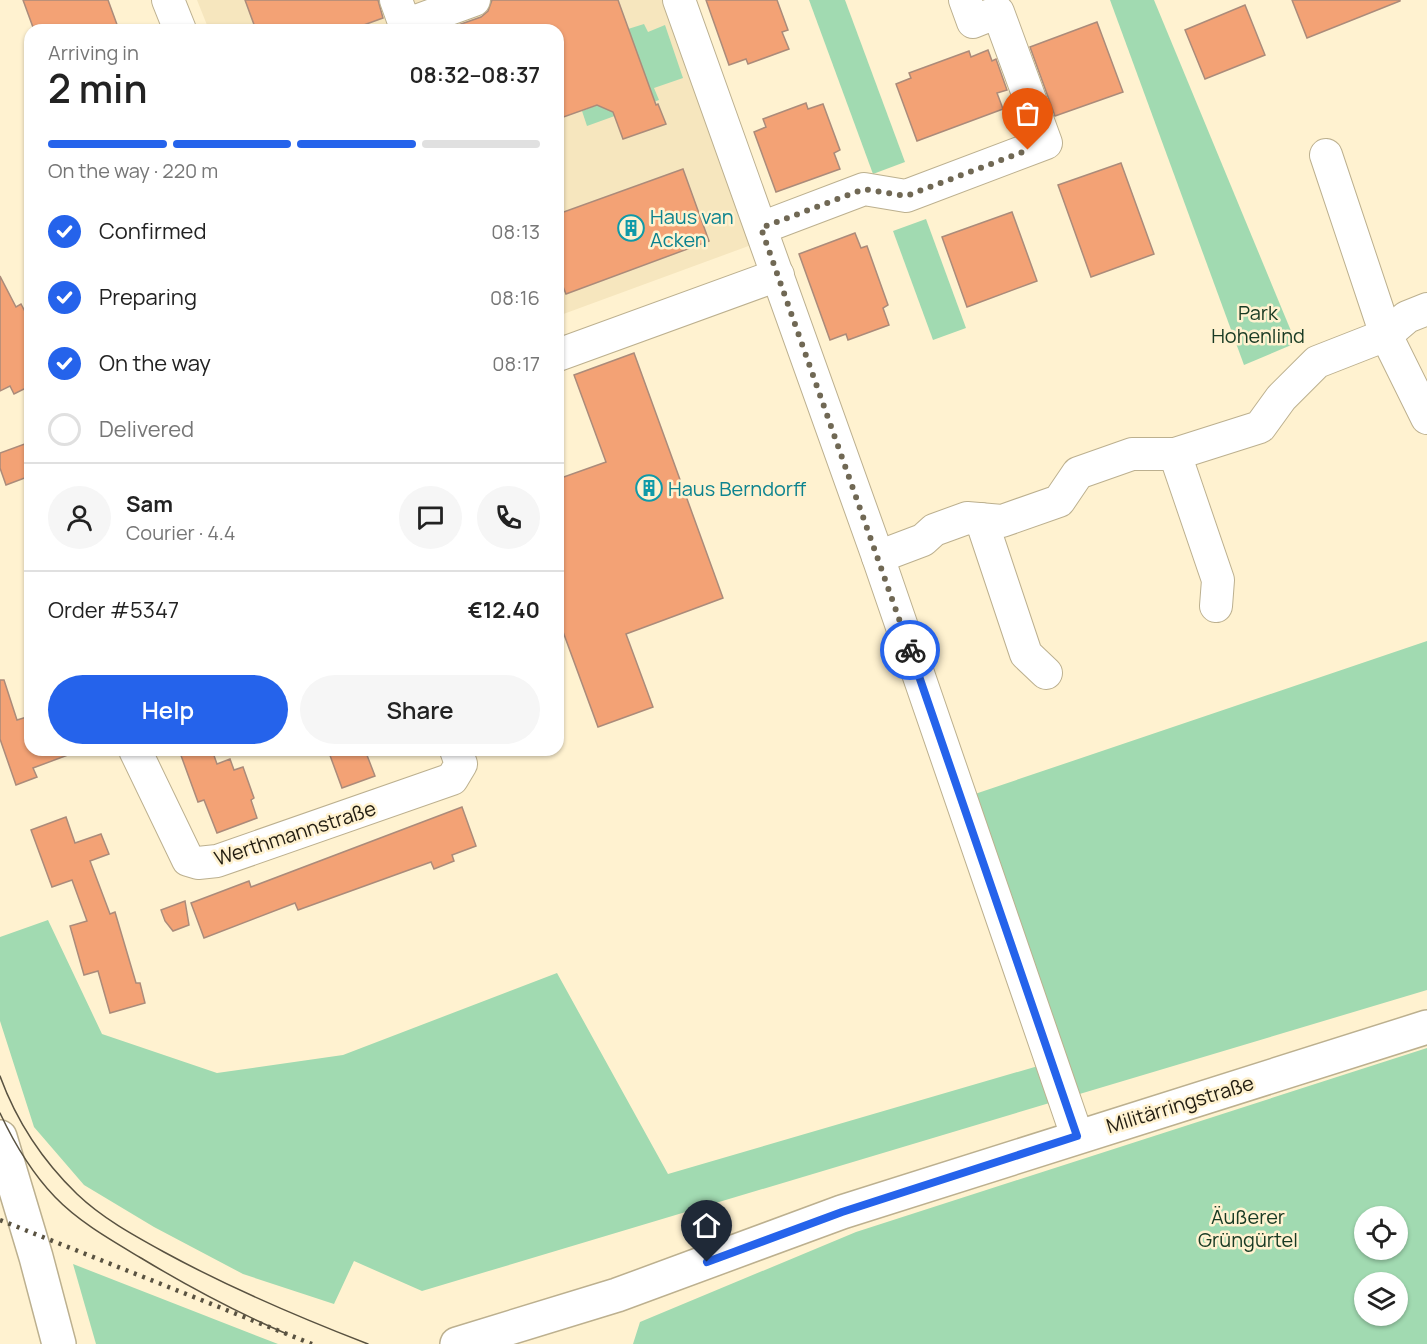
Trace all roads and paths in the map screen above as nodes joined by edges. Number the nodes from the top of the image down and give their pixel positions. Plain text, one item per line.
1 (168, 0) edge
2 (396, 0) edge
3 (474, 0) edge
4 (679, 0) edge
5 (965, 0) edge
6 (178, 24) edge
7 (405, 24) edge
8 (408, 24) edge
9 (1326, 155) dead end
10 (761, 228) junction
11 (778, 275) junction
12 (1427, 309) edge
13 (1386, 335) junction
14 (564, 352) edge
15 (1427, 418) edge
16 (1175, 454) junction
17 (981, 519) junction
18 (878, 557) junction
19 (1216, 606) dead end
20 (1046, 673) dead end
21 (138, 756) edge
22 (458, 756) edge
23 (1427, 1027) edge
24 (1077, 1136) junction
25 (0, 1137) edge
26 (59, 1344) edge
27 (457, 1344) edge

1 - 6 street
2 - 7 street
3 - 8 street
4 - 10 street
5 - 10 street
9 - 13 street
10 - 11 street
11 - 14 street
11 - 18 street
12 - 13 street
13 - 15 street
13 - 16 street
16 - 17 street
16 - 19 street
17 - 18 street
17 - 20 street
18 - 24 street
21 - 22 street, Werthmannstraße
23 - 24 main road, Militärringstraße
24 - 27 main road, Militärringstraße
25 - 26 main road

